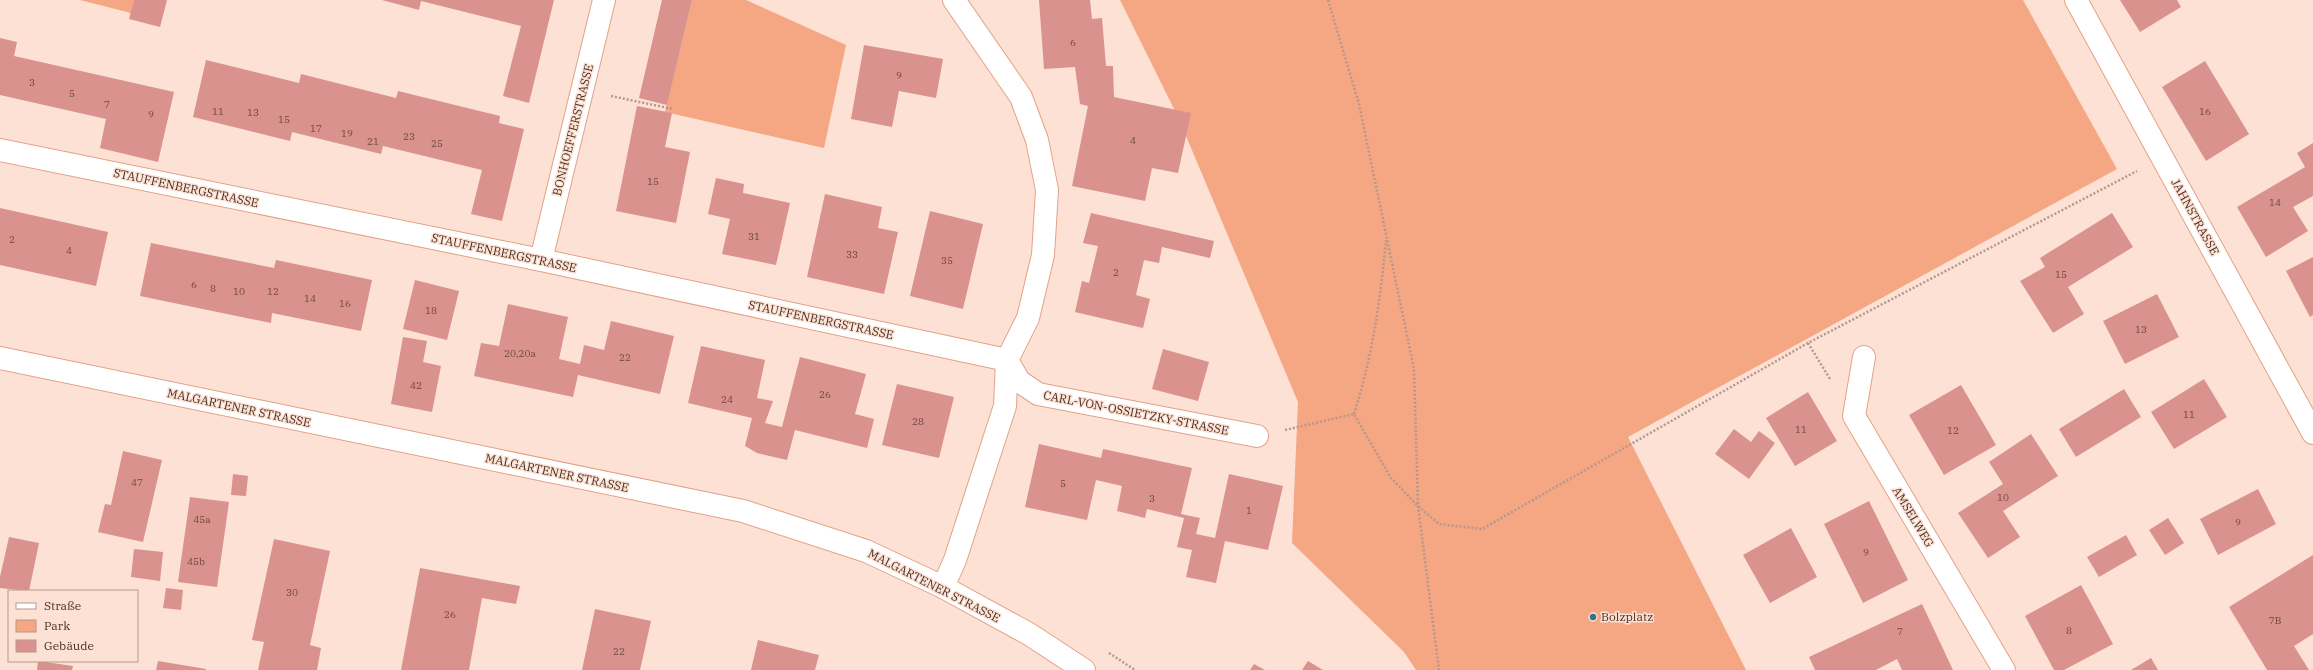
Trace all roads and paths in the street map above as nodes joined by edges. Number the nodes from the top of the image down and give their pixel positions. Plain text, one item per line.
1 (604, 0) edge
2 (954, 0) edge
3 (1328, 0) edge
4 (2076, 0) edge
5 (583, 90) junction
6 (673, 109) dead end
7 (0, 150) edge
8 (2162, 158) junction
9 (1386, 236) junction
10 (541, 260) junction
11 (1864, 357) dead end
12 (0, 358) edge
13 (1007, 360) junction
14 (1354, 414) junction
15 (2313, 433) edge
16 (1257, 436) joint
17 (1418, 506) junction
18 (943, 587) junction
19 (1084, 670) edge
20 (1439, 670) edge
21 (2004, 670) edge

1 - 5 street, BONHOEFFERSTRASSE
2 - 13 street
3 - 9 path
4 - 8 street, JAHNSTRASSE
5 - 6 path
5 - 10 street, BONHOEFFERSTRASSE
7 - 10 street, STAUFFENBERGSTRASSE
8 - 15 street, JAHNSTRASSE
8 - 17 path
9 - 14 path
9 - 17 path
10 - 13 street, STAUFFENBERGSTRASSE
11 - 21 street, AMSELWEG
12 - 18 street, MALGARTENER STRASSE
13 - 16 street, CARL-VON-OSSIETZKY-STRASSE
13 - 18 street
14 - 16 path
14 - 17 path
17 - 20 path
18 - 19 street, MALGARTENER STRASSE

